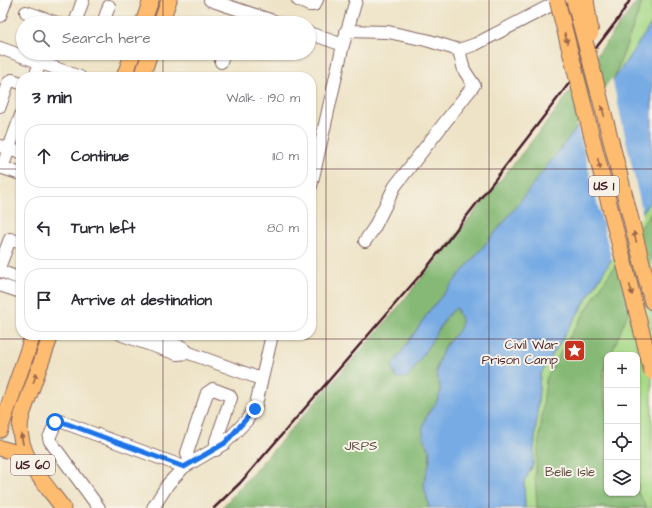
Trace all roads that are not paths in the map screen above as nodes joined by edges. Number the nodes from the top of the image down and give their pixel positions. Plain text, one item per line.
1 (6, 0) edge
2 (84, 0) edge
3 (151, 0) edge
4 (169, 0) edge
5 (210, 0) edge
6 (298, 0) edge
7 (317, 0) edge
8 (356, 0) edge
9 (556, 0) edge
10 (561, 0) edge
11 (574, 0) edge
12 (586, 0) edge
13 (109, 6) dead end
14 (26, 12) dead end
15 (0, 16) edge
16 (37, 16) edge
17 (78, 16) edge
18 (105, 16) edge
19 (145, 16) edge
20 (163, 16) edge
21 (243, 16) edge
22 (346, 32) junction
23 (316, 35) edge
24 (343, 45) junction
25 (0, 48) edge
26 (459, 50) junction
27 (16, 54) edge
28 (34, 60) edge
29 (130, 60) edge
30 (148, 60) edge
31 (40, 62) junction
32 (36, 72) edge
33 (67, 72) edge
34 (126, 72) edge
35 (144, 72) edge
36 (16, 81) edge
37 (598, 90) junction
38 (0, 106) edge
39 (16, 124) edge
40 (4, 147) edge
41 (16, 151) edge
42 (316, 151) edge
43 (1, 167) edge
44 (16, 172) edge
45 (16, 241) edge
46 (365, 241) dead end
47 (0, 265) edge
48 (0, 271) edge
49 (16, 277) edge
50 (0, 285) edge
51 (16, 290) edge
52 (652, 302) edge
53 (31, 340) edge
54 (48, 340) edge
55 (136, 340) edge
56 (162, 340) edge
57 (271, 340) edge
58 (189, 353) junction
59 (652, 372) edge
60 (261, 378) junction
61 (4, 408) edge
62 (22, 414) junction
63 (0, 430) edge
64 (0, 448) edge
65 (216, 450) junction
66 (187, 465) junction
67 (54, 495) junction
68 (63, 508) edge
69 (99, 508) edge
70 (154, 508) edge

1 - 15 street
2 - 17 street
3 - 19 main road
4 - 20 main road
5 - 21 street
6 - 7 street
8 - 22 street
9 -> 59 main road, US 1, bridge
10 - 26 street
11 - 37 main road, US 1, bridge
12 - 37 main road, bridge
13 - 18 street
14 - 16 street
22 - 24 street
22 - 26 street
23 - 24 street
24 - 42 street
25 - 27 street
26 - 46 street
28 - 31 street
29 - 34 main road
30 - 35 main road
31 - 32 street
31 - 33 street
36 - 38 street
52 -> 37 main road, US 1
39 - 40 street
40 - 41 street
40 - 43 street
43 - 44 street
45 - 47 street
48 - 49 street
50 - 51 street
53 - 61 main road
62 -> 54 main road, US 60
55 - 58 street
56 - 58 street
57 - 60 street
58 - 60 street
60 - 65 street
61 - 62 street
61 - 63 main road
67 -> 62 main road, US 60
64 - 67 main road
65 - 66 street
65 - 66 street
66 - 69 street
66 - 70 street
67 - 68 main road, US 60

